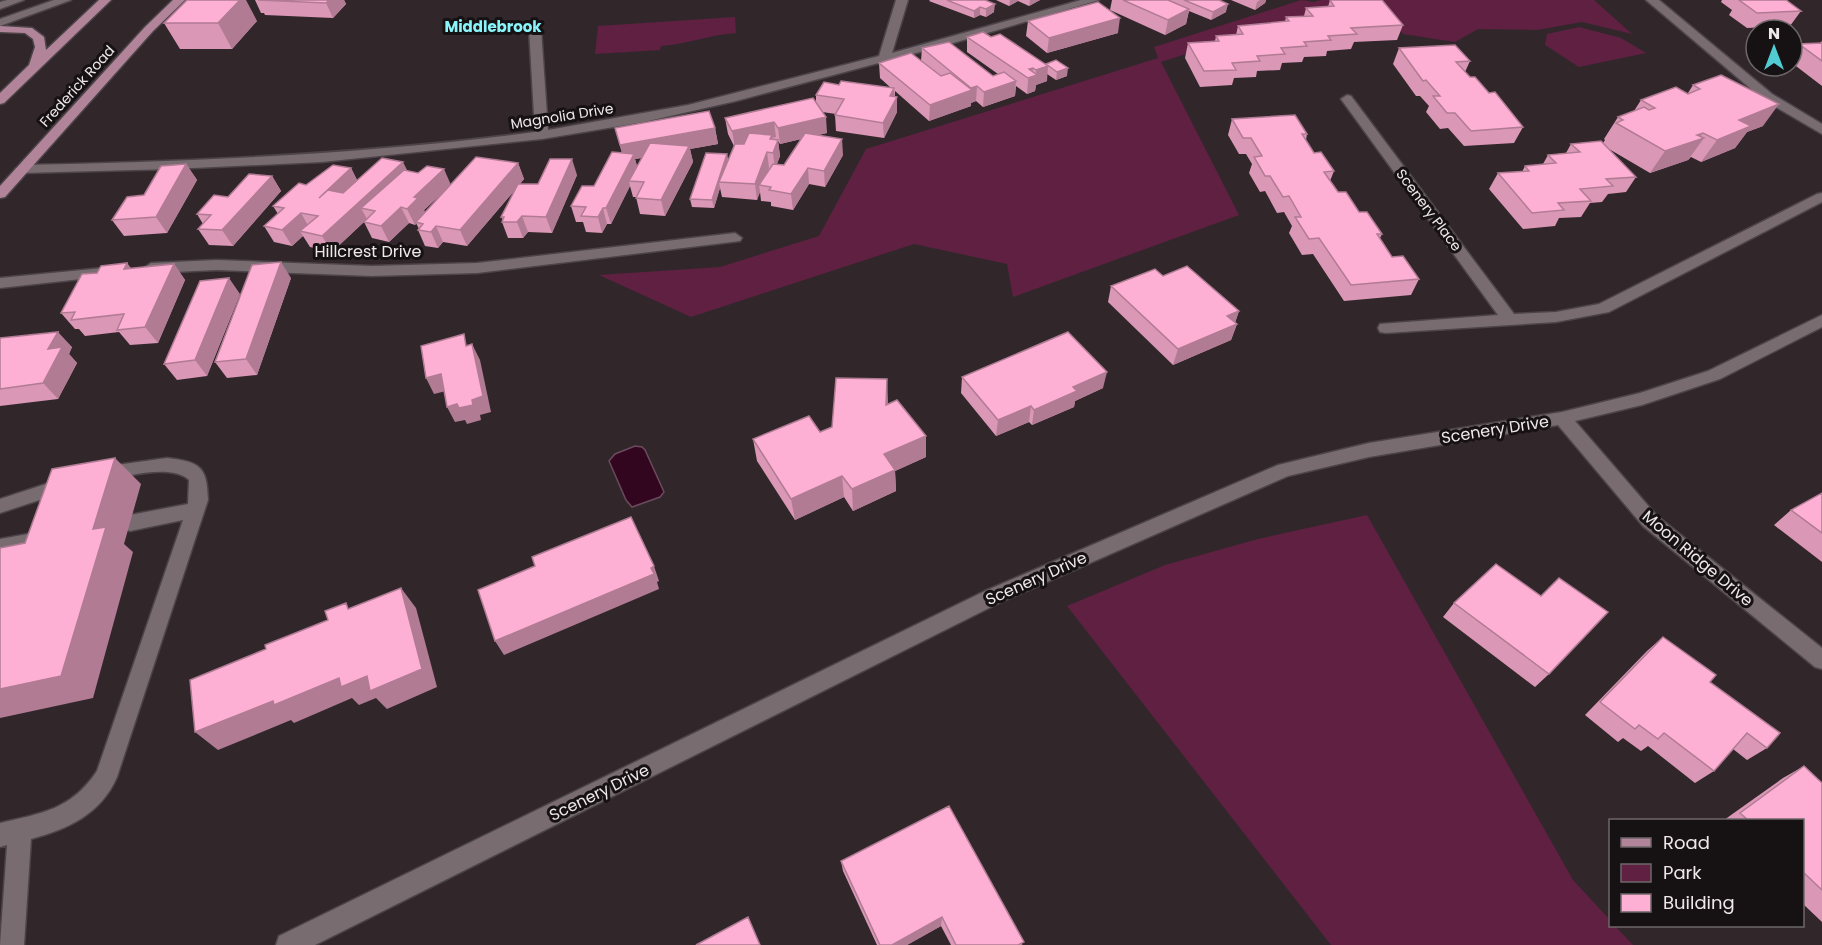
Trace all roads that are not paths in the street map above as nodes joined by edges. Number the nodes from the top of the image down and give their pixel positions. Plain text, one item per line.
1 (18, 0) edge
2 (65, 0) edge
3 (105, 0) edge
4 (179, 0) edge
5 (902, 0) edge
6 (1093, 0) edge
7 (1652, 0) edge
8 (0, 6) edge
9 (0, 23) edge
10 (0, 29) edge
11 (536, 29) dead end
12 (884, 59) junction
13 (35, 65) junction
14 (1347, 99) dead end
15 (0, 100) edge
16 (1822, 130) edge
17 (542, 135) junction
18 (22, 169) junction
19 (0, 194) edge
20 (1822, 197) edge
21 (735, 238) dead end
22 (140, 269) edge
23 (119, 272) edge
24 (0, 283) edge
25 (1510, 320) junction
26 (1822, 320) edge
27 (1386, 328) dead end
28 (1562, 418) junction
29 (0, 506) edge
30 (197, 510) junction
31 (130, 523) dead end
32 (66, 535) edge
33 (0, 547) edge
34 (1822, 660) edge
35 (10, 832) edge
36 (12, 945) edge
37 (288, 945) edge

1 - 8 street
2 - 9 street
3 - 13 main road
4 - 18 main road, Frederick Road
5 - 12 street
6 - 12 street, Magnolia Drive
7 - 16 street
10 - 13 main road
11 - 17 street
12 - 17 street, Magnolia Drive
13 - 15 main road
14 - 25 street, Scenery Place
17 - 18 street, Magnolia Drive
18 - 19 main road, Frederick Road
20 - 25 street
21 - 22 street, Hillcrest Drive
23 - 24 street
25 - 27 street
26 - 28 street, Scenery Drive
28 - 34 street, Moon Ridge Drive
28 - 37 street, Scenery Drive
29 - 30 street
30 - 31 street
30 - 35 street
32 - 33 street
35 - 36 street

